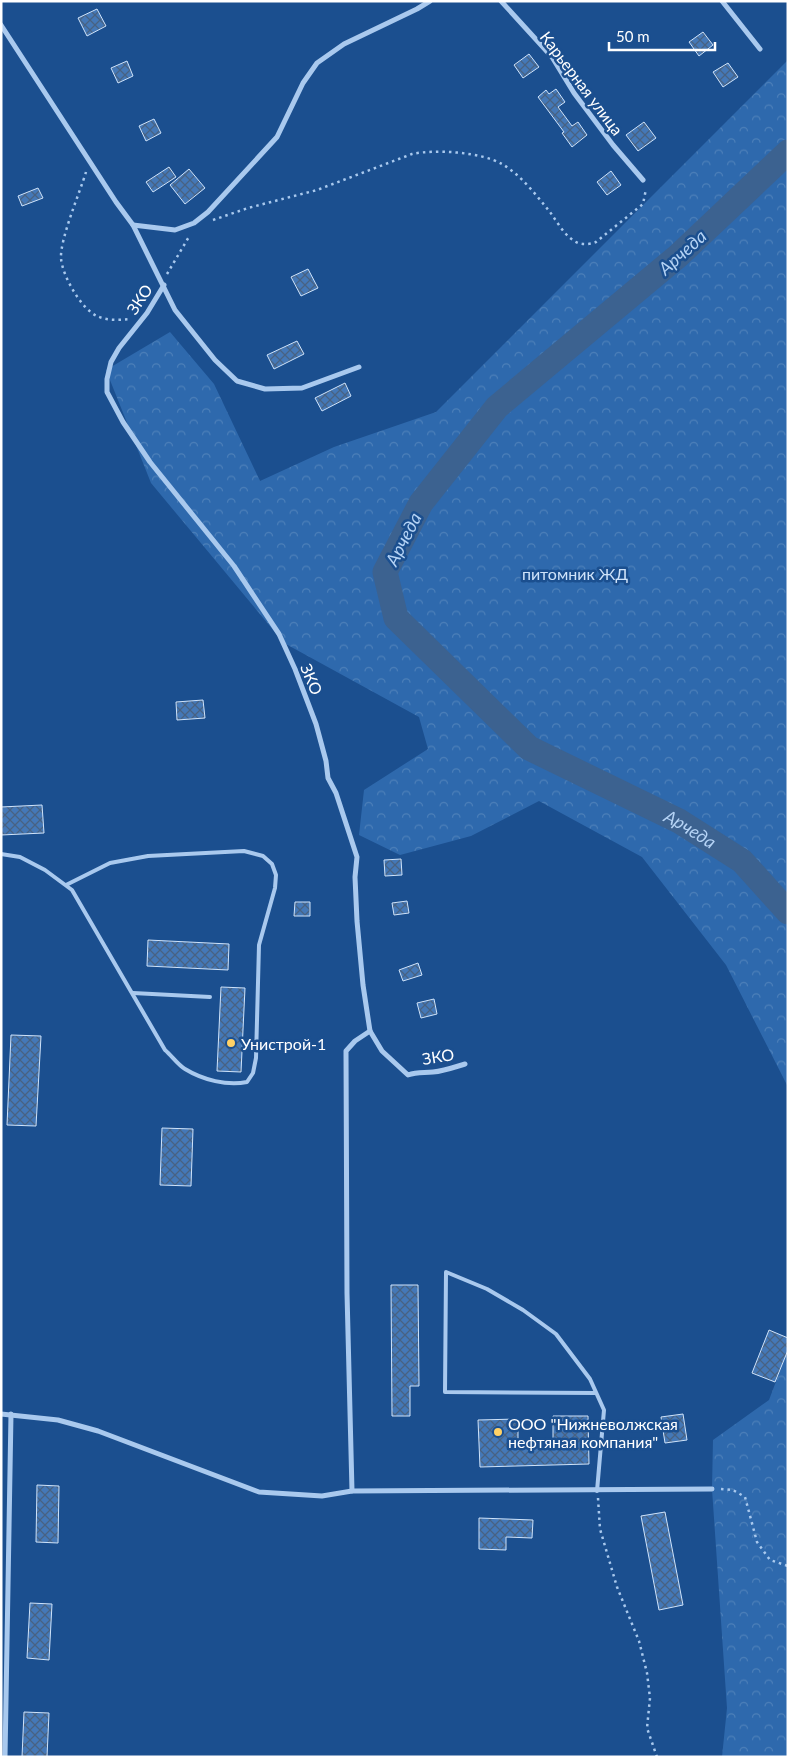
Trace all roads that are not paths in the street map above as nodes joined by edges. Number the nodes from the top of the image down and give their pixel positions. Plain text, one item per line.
1 (430, 1) edge
2 (500, 1) edge
3 (722, 1) edge
4 (1, 25) edge
5 (760, 50) dead end
6 (643, 180) road end
7 (133, 225) junction
8 (164, 285) junction
9 (359, 367) dead end
10 (1, 854) edge
11 (66, 885) junction
12 (133, 993) junction
13 (210, 997) dead end
14 (370, 1031) junction
15 (465, 1064) dead end
16 (596, 1393) junction
17 (1, 1414) edge
18 (11, 1414) junction
19 (712, 1489) road end
20 (352, 1491) junction
21 (597, 1491) junction
22 (3, 1737) edge
23 (5, 1757) edge

1 - 7 street
2 - 6 street, Карьерная улица
3 - 5 street
4 - 7 street, ЗКО
7 - 8 street, ЗКО
8 - 9 street, ЗКО
8 - 14 street, ЗКО
10 - 11 lane
11 - 12 lane
11 - 12 lane
12 - 13 lane
14 - 15 street, ЗКО
14 - 20 street
16 - 16 lane
16 - 21 lane
17 - 18 street
18 - 20 street
18 - 22 street
19 - 21 street
20 - 21 street
22 - 23 street

